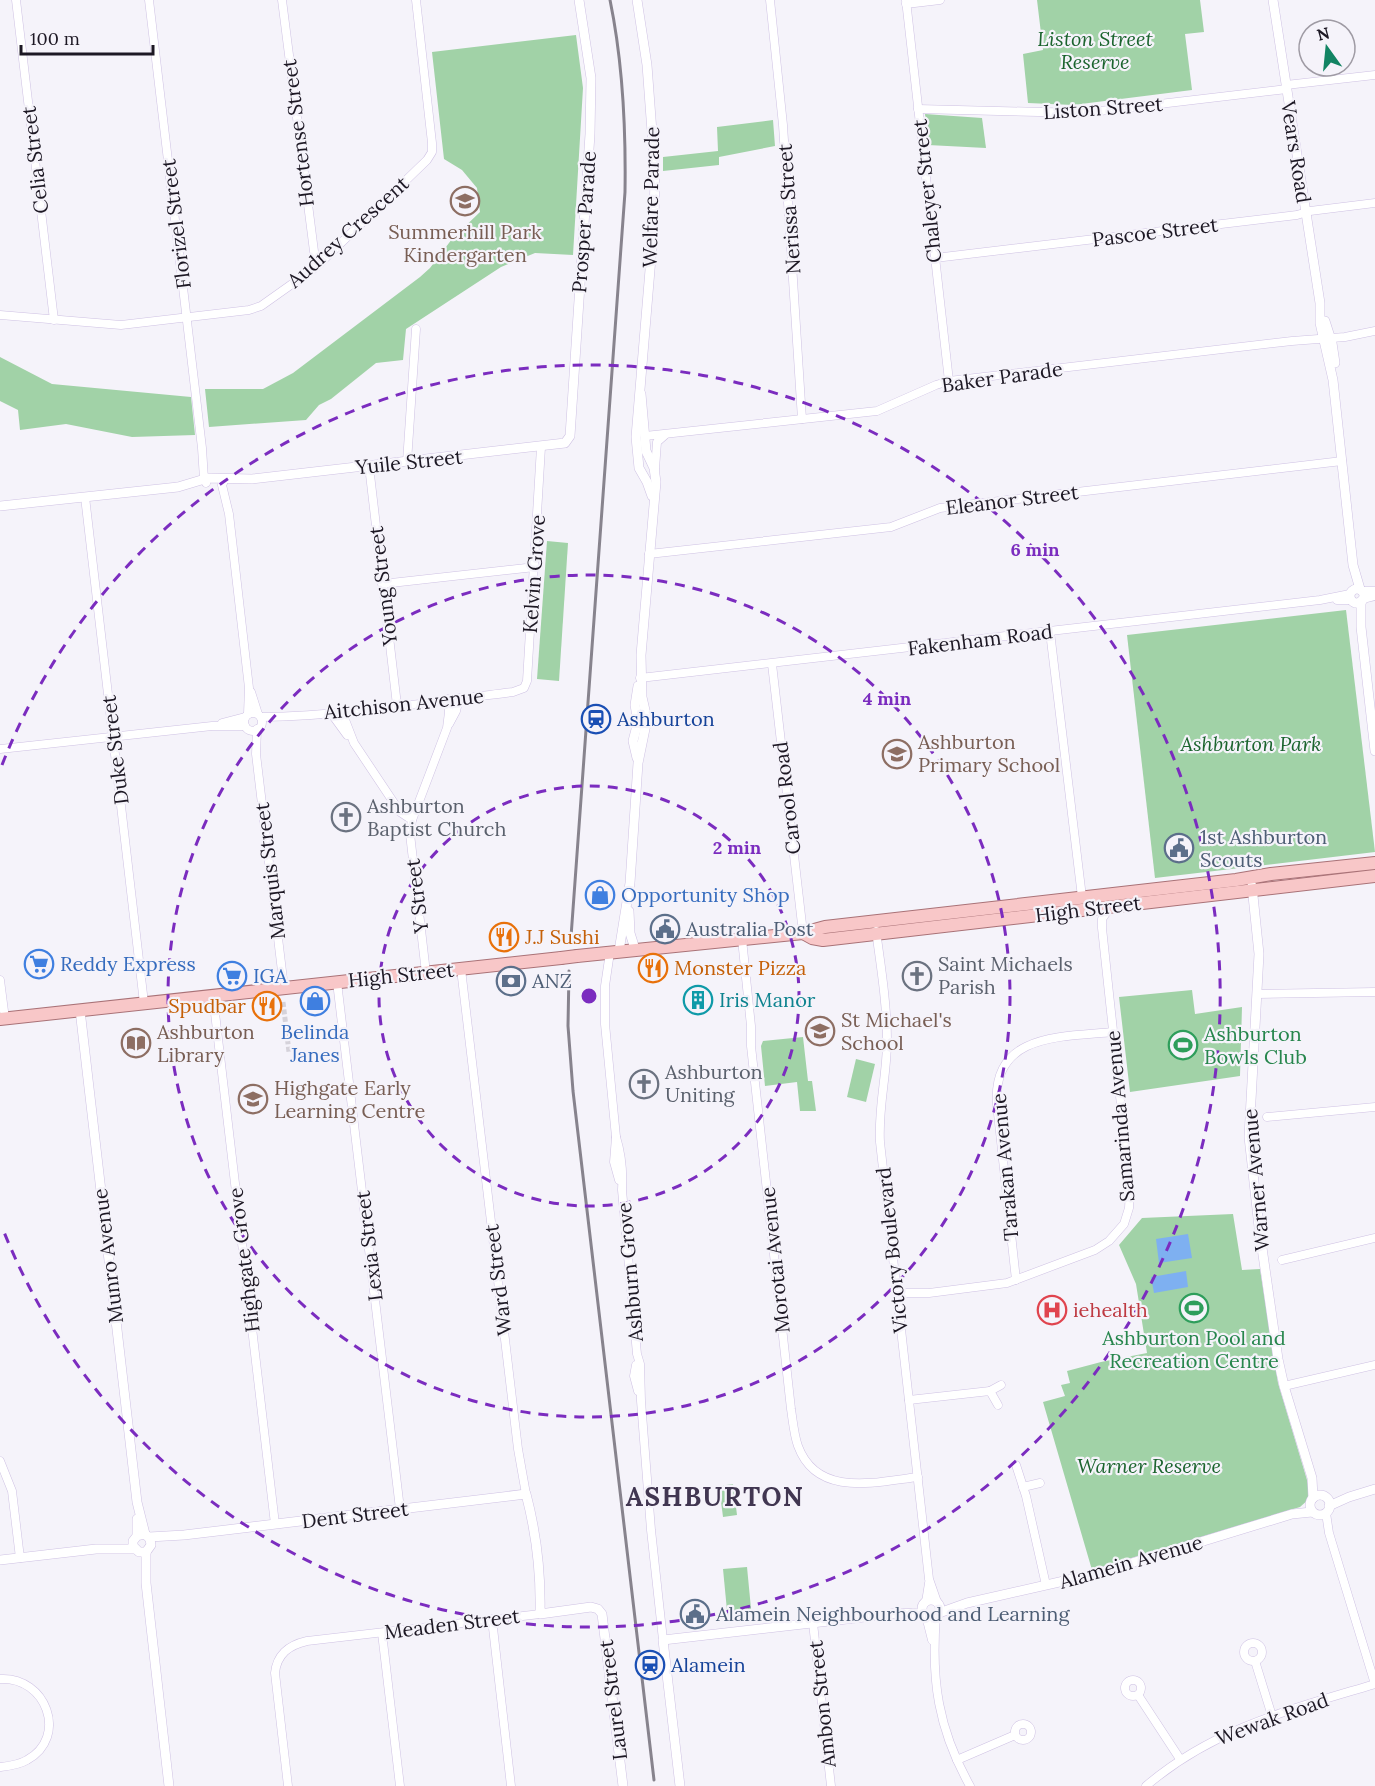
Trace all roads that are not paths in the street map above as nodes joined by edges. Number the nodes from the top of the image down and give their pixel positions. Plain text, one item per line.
1 (16, 0) edge
2 (149, 0) edge
3 (282, 0) edge
4 (416, 0) edge
5 (579, 0) edge
6 (637, 0) edge
7 (770, 0) edge
8 (940, 0) edge
9 (1273, 0) edge
10 (906, 2) edge
11 (1375, 75) edge
12 (1286, 87) junction
13 (918, 109) junction
14 (1375, 203) edge
15 (1306, 213) junction
16 (935, 258) junction
17 (316, 267) junction
18 (0, 315) edge
19 (187, 317) junction
20 (54, 320) junction
21 (416, 329) dead end
22 (1375, 330) edge
23 (1327, 336) junction
24 (949, 381) junction
25 (802, 419) junction
26 (669, 433) junction
27 (641, 437) junction
28 (565, 443) joint
29 (542, 447) junction
30 (1342, 461) junction
31 (407, 462) junction
32 (369, 466) junction
33 (655, 473) junction
34 (206, 480) junction
35 (225, 483) junction
36 (85, 497) junction
37 (653, 501) junction
38 (0, 507) edge
39 (649, 554) junction
40 (535, 567) junction
41 (382, 584) junction
42 (1375, 591) edge
43 (1357, 596) junction
44 (1375, 596) edge
45 (1050, 632) junction
46 (772, 664) junction
47 (640, 678) junction
48 (249, 687) junction
49 (513, 692) joint
50 (448, 699) junction
51 (459, 699) junction
52 (397, 705) junction
53 (342, 712) junction
54 (331, 713) junction
55 (247, 716) junction
56 (255, 724) junction
57 (212, 726) junction
58 (447, 728) junction
59 (1374, 729) edge
60 (113, 737) junction
61 (354, 743) junction
62 (1, 750) edge
63 (1375, 751) edge
64 (412, 820) junction
65 (1375, 864) edge
66 (1375, 876) edge
67 (1252, 877) junction
68 (1252, 891) junction
69 (629, 893) junction
70 (1082, 897) junction
71 (1111, 906) junction
72 (876, 927) junction
73 (803, 933) junction
74 (742, 939) junction
75 (635, 949) junction
76 (610, 952) junction
77 (461, 969) junction
78 (426, 972) junction
79 (0, 980) edge
80 (337, 982) junction
81 (284, 988) junction
82 (1375, 992) edge
83 (1257, 994) junction
84 (213, 996) junction
85 (144, 1003) junction
86 (80, 1010) junction
87 (2, 1019) edge
88 (1113, 1032) junction
89 (1375, 1107) edge
90 (1267, 1117) dead end
91 (1375, 1238) edge
92 (1281, 1260) dead end
93 (1016, 1280) junction
94 (897, 1297) junction
95 (1375, 1365) edge
96 (1001, 1385) dead end
97 (1284, 1386) junction
98 (990, 1391) junction
99 (909, 1400) junction
100 (998, 1405) dead end
101 (0, 1461) edge
102 (1016, 1465) dead end
103 (918, 1477) junction
104 (1040, 1483) dead end
105 (1023, 1487) junction
106 (1375, 1489) edge
107 (526, 1494) junction
108 (1320, 1505) junction
109 (400, 1509) junction
110 (275, 1524) junction
111 (142, 1543) junction
112 (20, 1558) junction
113 (0, 1560) edge
114 (1046, 1586) junction
115 (931, 1609) junction
116 (544, 1613) junction
117 (603, 1614) joint
118 (492, 1619) junction
119 (813, 1623) junction
120 (382, 1633) junction
121 (663, 1640) junction
122 (1255, 1661) dead end
123 (0, 1679) edge
124 (1375, 1684) edge
125 (1138, 1695) dead end
126 (1272, 1716) junction
127 (1015, 1735) dead end
128 (957, 1760) junction
129 (1180, 1760) junction
130 (0, 1767) edge
131 (169, 1786) edge
132 (288, 1786) edge
133 (400, 1786) edge
134 (511, 1786) edge
135 (623, 1786) edge
136 (680, 1786) edge
137 (831, 1786) edge
138 (970, 1786) edge
139 (1146, 1786) edge

1 - 20 street, Celia Street
2 - 19 street, Florizel Street
3 - 17 street, Hortense Street
4 - 17 street, Audrey Crescent
5 - 28 street, Prosper Parade
6 - 27 street, Welfare Parade
7 - 25 street, Nerissa Street
8 - 10 street
9 - 12 street, Vears Road
10 - 13 street, Chaleyer Street
11 - 12 street, Liston Street
12 - 13 street, Liston Street
12 - 15 street, Vears Road
13 - 16 street, Chaleyer Street
14 - 15 street, Pascoe Street
15 - 16 street, Pascoe Street
15 - 23 street, Vears Road
16 - 24 street, Chaleyer Street
17 - 19 street, Audrey Crescent
18 - 20 street, Audrey Crescent
19 - 20 street, Audrey Crescent
19 - 34 street, Florizel Street
21 - 31 street
22 - 23 street, Baker Parade
23 - 24 street, Baker Parade
23 - 30 street, Vears Road
24 - 25 street, Baker Parade
25 - 26 street, Baker Parade
26 - 27 street, Baker Parade
26 - 33 street
27 - 33 street, Welfare Parade
27 - 37 street, Welfare Parade
28 - 29 street, Yuile Street
29 - 31 street, Yuile Street
29 - 40 street, Kelvin Grove
30 - 39 street, Eleanor Street
30 - 43 street, Vears Road
31 - 32 street, Yuile Street
32 - 35 street, Yuile Street
32 - 41 street, Young Street
33 - 37 street, Welfare Parade
34 - 35 street, Yuile Street
34 - 36 street, Yuile Street
35 - 48 street, Marquis Street
36 - 38 street, Yuile Street
36 - 60 street, Duke Street
37 - 39 street, Welfare Parade
39 - 47 street, Welfare Parade
40 - 41 street
40 - 49 street, Kelvin Grove
41 - 52 street, Young Street
42 - 43 street, Fakenham Road
43 - 44 street, Fakenham Road
43 - 45 street, Fakenham Road
43 - 59 street, Vears Road
45 - 46 street, Fakenham Road
45 - 70 street
46 - 47 street, Fakenham Road
46 - 73 street, Carool Road
47 - 69 street, Welfare Parade
48 - 55 street, Marquis Street
48 - 56 street, Marquis Street
49 - 51 street, Aitchison Avenue
50 - 51 street, Aitchison Avenue
50 - 52 street, Aitchison Avenue
50 - 58 street, Y Street
51 - 58 street, Y Street
52 - 53 street, Aitchison Avenue
53 - 54 street, Aitchison Avenue
53 - 61 street
54 - 56 street, Aitchison Avenue
54 - 61 street
55 - 56 street, Marquis Street
55 - 56 street, Aitchison Avenue
55 - 57 street, Aitchison Avenue
56 - 57 street, Aitchison Avenue
56 - 81 street, Marquis Street
57 - 60 street, Aitchison Avenue
58 - 64 street, Y Street
59 - 63 street, Vears Road
60 - 62 street, Aitchison Avenue
60 - 85 street, Duke Street
61 - 64 street
64 - 78 street, Y Street
65 - 67 main road, High Street
66 - 68 main road, High Street
67 - 68 street, Warner Avenue
67 - 70 main road, High Street
68 - 71 main road, High Street
68 - 83 street, Warner Avenue
69 - 75 street, Welfare Parade
69 - 76 street, Welfare Parade
70 - 72 main road, High Street
71 - 72 main road, High Street
71 - 88 street, Samarinda Avenue
72 - 73 main road, High Street
72 - 94 street, Victory Boulevard
73 - 74 main road, High Street
74 - 75 main road, High Street
74 - 103 street, Morotai Avenue
75 - 76 main road, High Street
76 - 77 main road, High Street, bridge
76 - 121 street, Ashburn Grove
77 - 78 main road, High Street
77 - 107 street, Ward Street
78 - 80 main road, High Street
79 - 87 street
80 - 81 main road, High Street
80 - 109 street, Lexia Street
81 - 84 main road, High Street
82 - 83 street
83 - 97 street, Warner Avenue
84 - 85 main road, High Street
84 - 110 street, Highgate Grove
85 - 86 main road, High Street
86 - 87 main road, High Street
86 - 111 street, Munro Avenue
88 - 93 street, Samarinda Avenue
88 - 93 street, Tarakan Avenue
89 - 90 street
91 - 92 street
93 - 94 street, Samarinda Avenue
94 - 99 street, Victory Boulevard
95 - 97 street
96 - 98 street
97 - 108 street, Warner Avenue
98 - 99 street
98 - 100 street
99 - 103 street, Victory Boulevard
101 - 112 street
102 - 105 street
103 - 115 street, Victory Boulevard
104 - 105 street
105 - 114 street
106 - 108 street, Alamein Avenue
107 - 109 street, Dent Street
107 - 116 street, Ward Street
108 - 114 street, Alamein Avenue
108 - 124 street, Warner Avenue
109 - 110 street, Dent Street
110 - 111 street, Dent Street
111 - 112 street, Dent Street
111 - 131 street, Munro Avenue
112 - 113 street, Dent Street
114 - 115 street, Alamein Avenue
115 - 119 street, Alamein Avenue
115 - 128 street, Victory Boulevard
116 - 117 street, Meaden Street
116 - 118 street, Meaden Street
117 - 135 street, Laurel Street
118 - 120 street, Meaden Street
118 - 134 street
119 - 121 street, Alamein Avenue
119 - 137 street, Ambon Street
120 - 132 street, Meaden Street
120 - 133 street
121 - 136 street, Ashburn Grove
122 - 126 street
123 - 130 street
124 - 126 street, Wewak Road
125 - 129 street
126 - 129 street, Wewak Road
127 - 128 street
128 - 138 street, Victory Boulevard
129 - 139 street, Wewak Road

